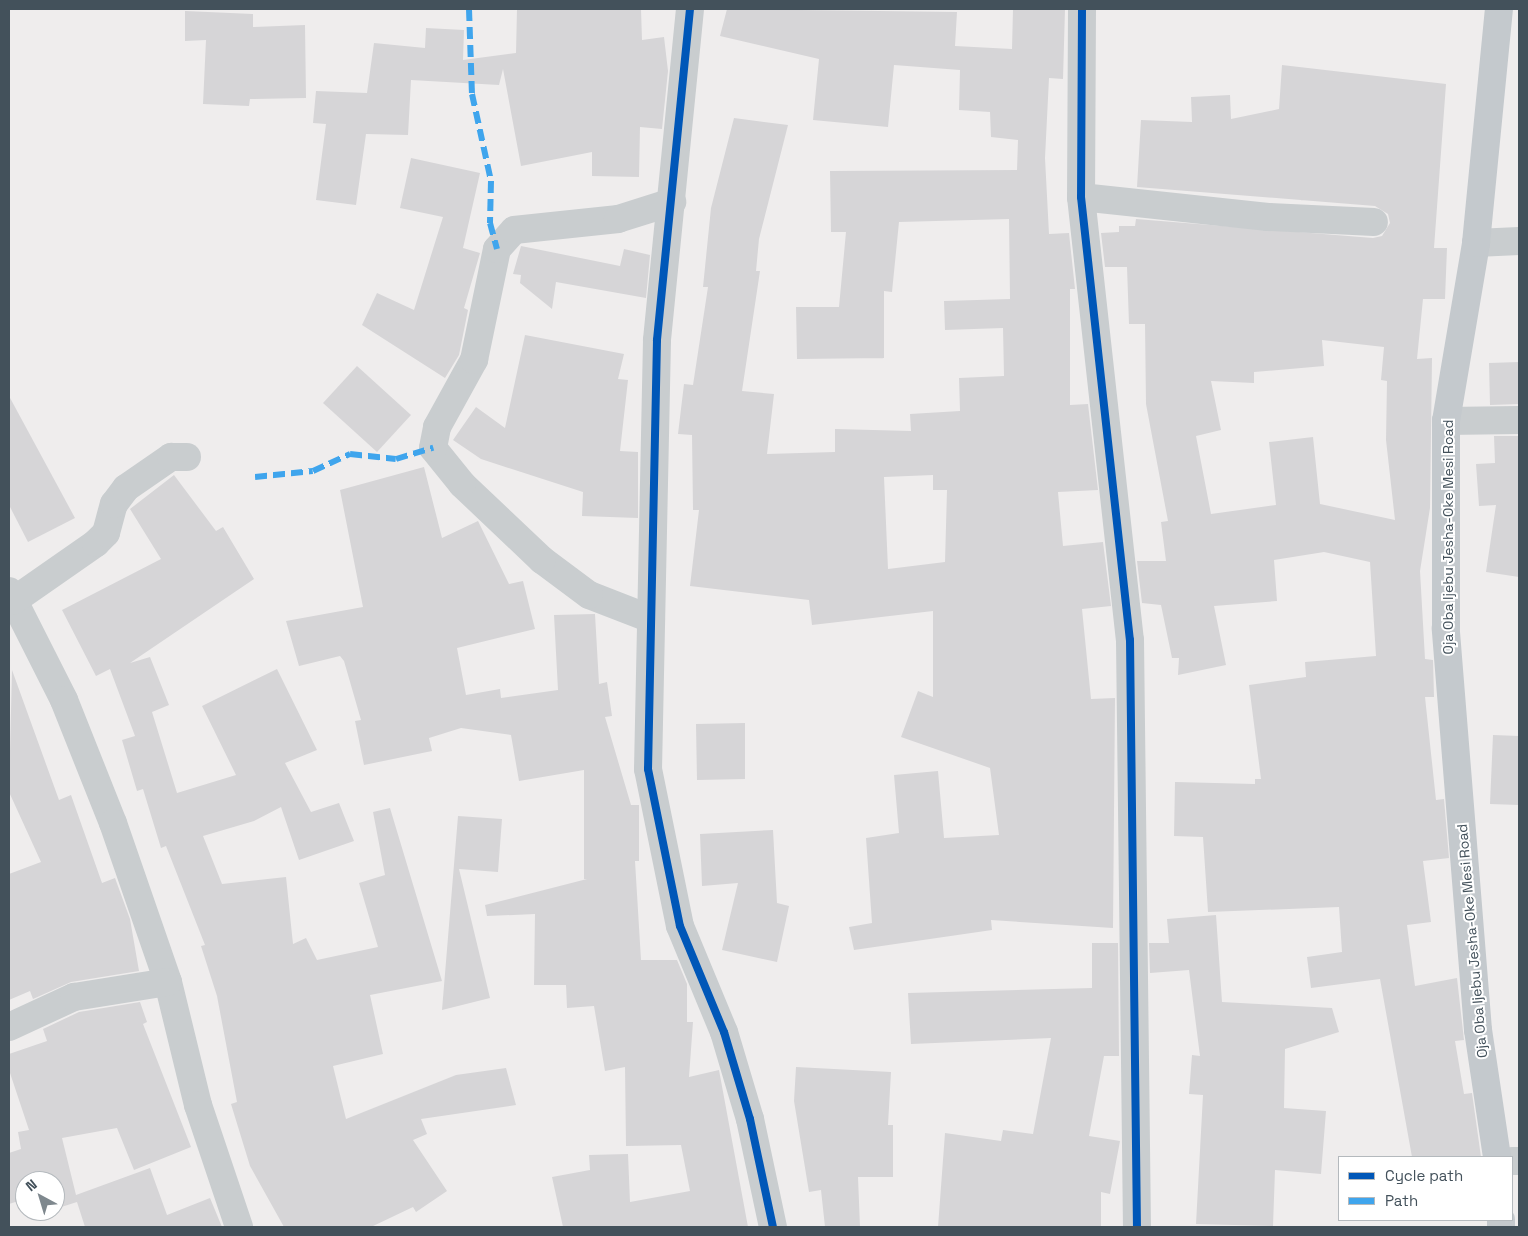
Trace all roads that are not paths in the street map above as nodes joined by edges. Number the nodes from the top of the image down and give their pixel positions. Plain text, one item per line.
1 (690, 9) edge
2 (1082, 9) edge
3 (1499, 9) edge
4 (1082, 197) junction
5 (672, 202) junction
6 (1374, 222) dead end
7 (1519, 241) edge
8 (1476, 242) junction
9 (1446, 420) junction
10 (1519, 420) edge
11 (187, 457) dead end
12 (11, 596) edge
13 (651, 619) junction
14 (168, 982) junction
15 (9, 1027) edge
16 (1497, 1156) edge
17 (239, 1227) edge
18 (773, 1227) edge
19 (1137, 1227) edge

1 - 5 street
2 - 4 street
3 - 8 main road, Oja Oba Ijebu Jesha-Oke Mesi Road
4 - 6 street
4 - 19 street
5 - 13 street
5 - 13 street
7 - 8 street
8 - 9 main road, Oja Oba Ijebu Jesha-Oke Mesi Road
9 - 10 street
9 - 16 main road, Oja Oba Ijebu Jesha-Oke Mesi Road
11 - 12 street
12 - 14 street
13 - 18 street
14 - 15 street
14 - 17 street

